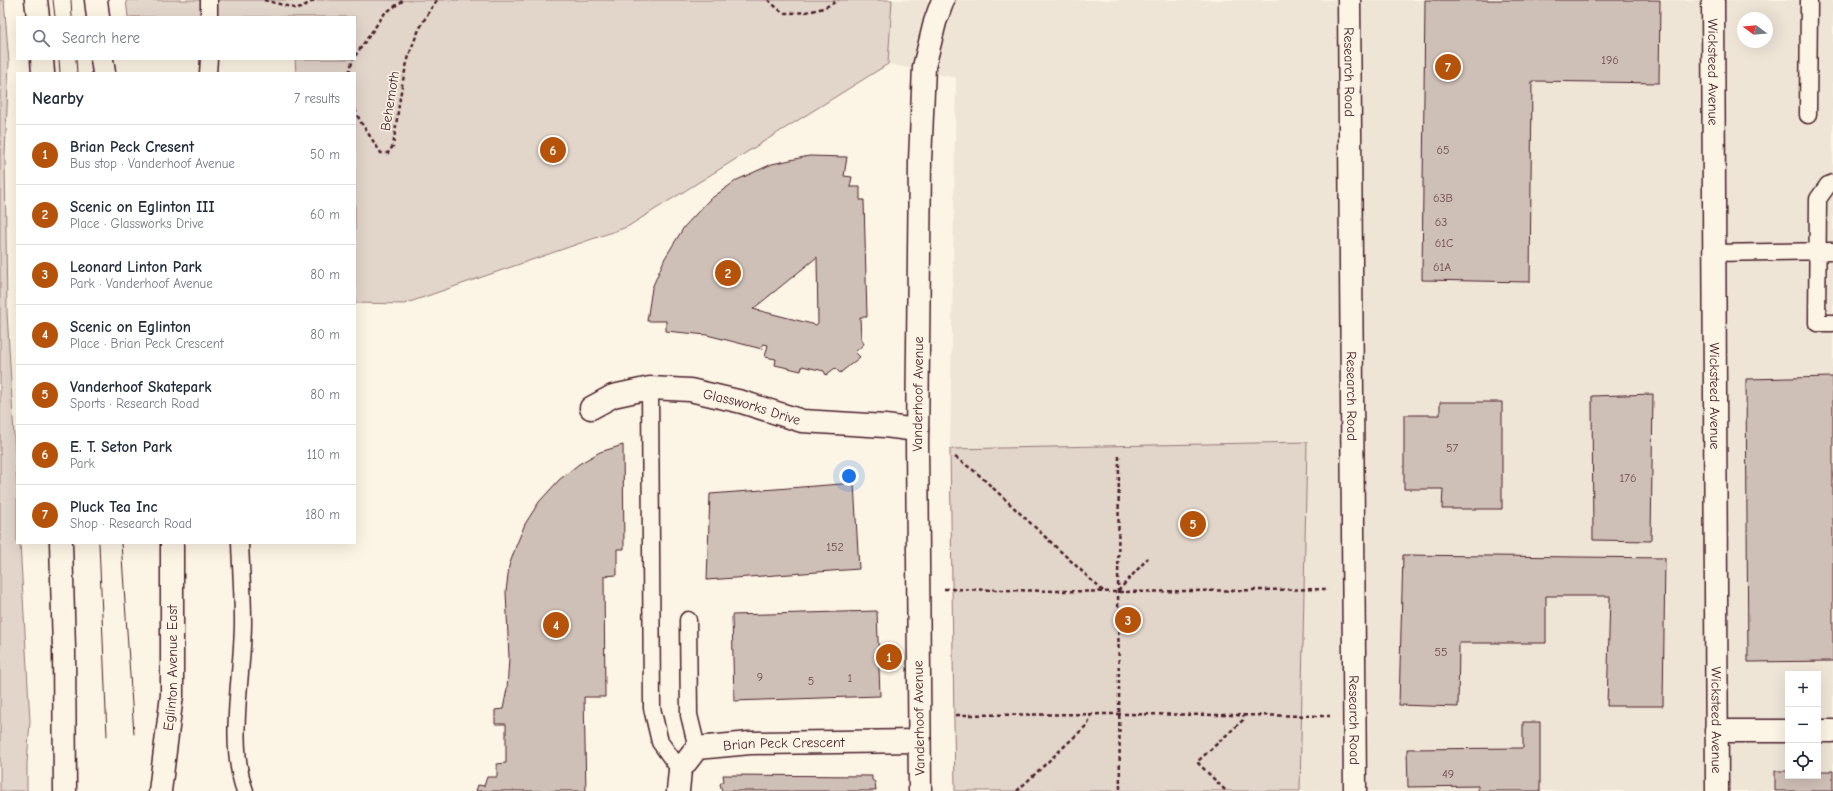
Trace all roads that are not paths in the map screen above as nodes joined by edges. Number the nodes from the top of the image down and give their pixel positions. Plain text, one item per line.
1 (36, 0) edge
2 (96, 0) edge
3 (209, 0) edge
4 (943, 0) edge
5 (1349, 0) edge
6 (1713, 0) edge
7 (1809, 0) edge
8 (38, 16) edge
9 (98, 16) edge
10 (210, 16) edge
11 (209, 60) edge
12 (208, 72) edge
13 (1808, 115) dead end
14 (1833, 183) edge
15 (1817, 251) junction
16 (1833, 251) edge
17 (1714, 253) junction
18 (1833, 323) edge
19 (650, 388) junction
20 (591, 408) dead end
21 (917, 430) junction
22 (61, 544) edge
23 (172, 544) edge
24 (240, 544) edge
25 (688, 620) dead end
26 (1716, 731) junction
27 (1785, 731) edge
28 (1821, 731) edge
29 (1833, 731) edge
30 (919, 741) junction
31 (697, 748) junction
32 (679, 780) edge
33 (65, 791) edge
34 (160, 791) edge
35 (245, 791) edge
36 (920, 791) edge
37 (1355, 791) edge
38 (1717, 791) edge

1 - 8 street
2 - 9 street
3 - 10 lane
4 - 21 street, Vanderhoof Avenue
5 - 37 street, Research Road
6 - 17 street, Wicksteed Avenue
7 - 13 lane
11 - 12 lane
14 - 15 lane
15 - 16 lane
15 - 17 lane
15 - 18 lane
17 - 26 street, Wicksteed Avenue
19 - 20 street, Glassworks Drive
19 - 21 street, Glassworks Drive
19 - 32 lane
21 - 30 street, Vanderhoof Avenue
22 - 33 street
23 - 34 street, Eglinton Avenue East
24 - 35 lane
25 - 31 lane
26 - 27 street
26 - 38 street, Wicksteed Avenue
28 - 29 street
30 - 31 street, Brian Peck Crescent
30 - 36 street, Vanderhoof Avenue
31 - 32 street

